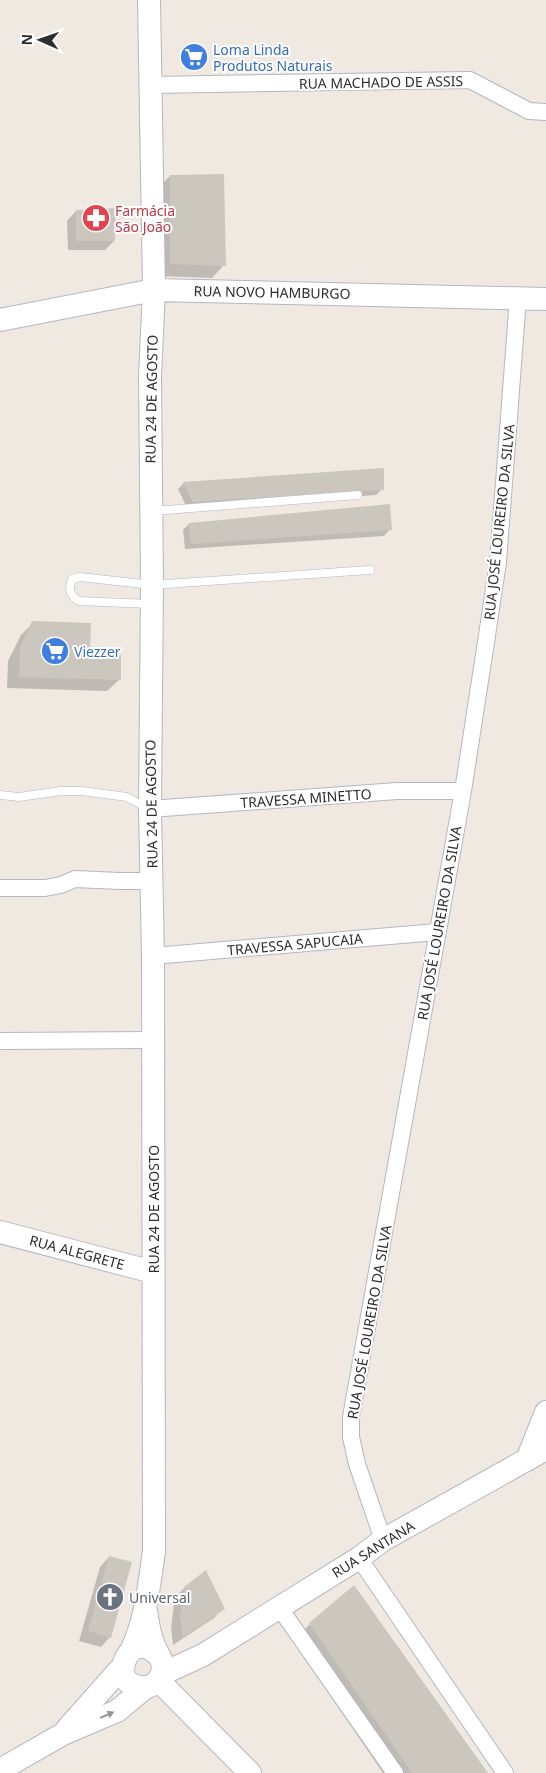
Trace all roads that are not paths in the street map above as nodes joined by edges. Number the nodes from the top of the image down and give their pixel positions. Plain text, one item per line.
1 (149, 0) edge
2 (149, 86) junction
3 (546, 112) edge
4 (154, 290) junction
5 (518, 298) junction
6 (546, 299) edge
7 (1, 315) edge
8 (358, 495) dead end
9 (150, 511) junction
10 (370, 570) dead end
11 (152, 594) junction
12 (463, 791) junction
13 (0, 795) edge
14 (150, 809) junction
15 (152, 881) junction
16 (0, 888) edge
17 (437, 932) junction
18 (153, 956) junction
19 (153, 1040) junction
20 (0, 1041) edge
21 (0, 1232) edge
22 (153, 1272) junction
23 (546, 1412) edge
24 (537, 1455) edge
25 (383, 1540) junction
26 (359, 1558) junction
27 (146, 1608) junction
28 (280, 1608) junction
29 (127, 1659) junction
30 (158, 1672) junction
31 (62, 1734) junction
32 (0, 1770) edge
33 (250, 1773) edge
34 (395, 1773) edge
35 (504, 1773) edge

1 - 2 main road, RUA 24 DE AGOSTO
2 - 3 street, RUA MACHADO DE ASSIS
2 - 4 main road, RUA 24 DE AGOSTO
4 - 5 main road, RUA NOVO HAMBURGO
4 - 7 main road, RUA NOVO HAMBURGO
4 - 9 main road, RUA 24 DE AGOSTO
5 - 6 main road, RUA NOVO HAMBURGO
5 - 12 street, RUA JOSÉ LOUREIRO DA SILVA
8 - 9 lane
9 - 11 main road, RUA 24 DE AGOSTO
10 - 11 lane
11 - 11 lane
11 - 14 main road, RUA 24 DE AGOSTO
12 - 14 street, TRAVESSA MINETTO
12 - 17 street, RUA JOSÉ LOUREIRO DA SILVA
13 - 14 lane
14 - 15 main road, RUA 24 DE AGOSTO
15 - 16 street
15 - 18 main road, RUA 24 DE AGOSTO
17 - 18 street, TRAVESSA SAPUCAIA
17 - 25 street, RUA JOSÉ LOUREIRO DA SILVA
18 - 19 main road, RUA 24 DE AGOSTO
19 - 20 street
19 - 22 main road, RUA 24 DE AGOSTO
21 - 22 main road, RUA ALEGRETE
22 - 27 main road, RUA 24 DE AGOSTO
23 - 24 main road
24 - 25 main road, RUA SANTANA
25 - 26 main road, RUA SANTANA
26 - 28 main road, RUA SANTANA
26 - 35 street
27 - 29 main road, RUA 24 DE AGOSTO
27 - 30 main road, RUA 24 DE AGOSTO
28 - 30 main road, RUA SANTANA
28 - 34 street
29 - 30 main road
29 - 30 main road
29 - 31 main road, RUA 24 DE AGOSTO
31 -> 30 main road, RUA 24 DE AGOSTO
30 - 33 main road
31 - 32 main road, RUA 24 DE AGOSTO

